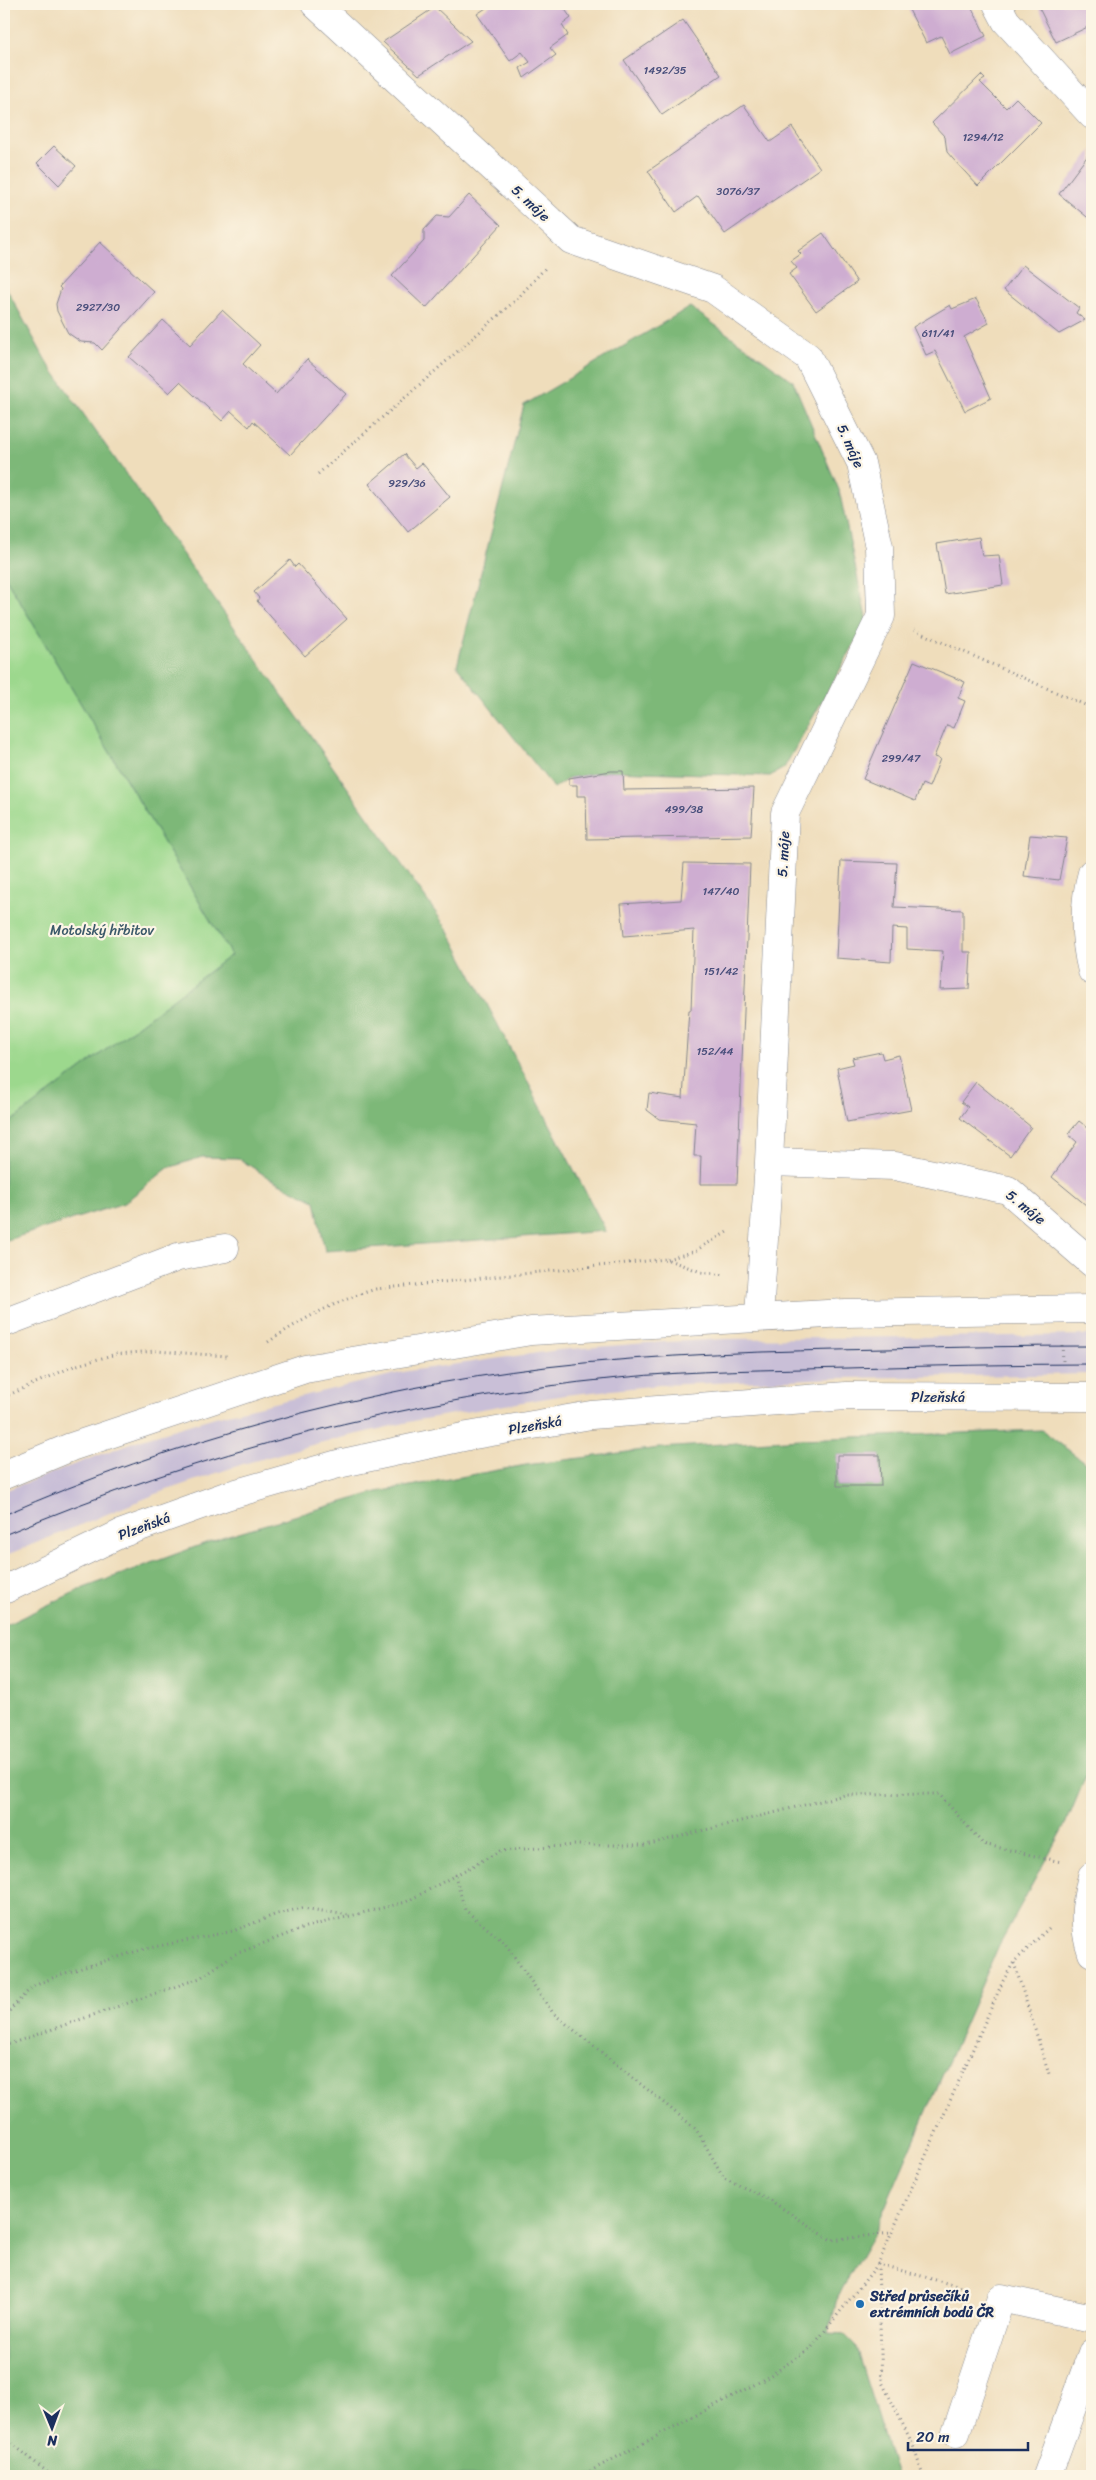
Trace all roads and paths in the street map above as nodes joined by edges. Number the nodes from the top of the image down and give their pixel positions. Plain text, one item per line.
1 (316, 4) edge
2 (997, 4) edge
3 (1092, 115) edge
4 (572, 240) junction
5 (318, 474) dead end
6 (881, 616) junction
7 (1092, 708) edge
8 (1092, 873) edge
9 (1092, 971) edge
10 (769, 1162) junction
11 (767, 1205) junction
12 (225, 1248) dead end
13 (666, 1259) junction
14 (1092, 1263) edge
15 (727, 1275) dead end
16 (1062, 1309) junction
17 (1092, 1309) edge
18 (758, 1316) junction
19 (4, 1323) edge
20 (262, 1347) dead end
21 (232, 1355) dead end
22 (1063, 1396) junction
23 (4, 1397) edge
24 (1092, 1397) edge
25 (4, 1475) edge
26 (4, 1590) edge
27 (1061, 1862) dead end
28 (456, 1875) junction
29 (1092, 1876) edge
30 (1085, 1904) junction
31 (352, 1916) junction
32 (1092, 1953) edge
33 (1014, 1962) junction
34 (4, 2025) edge
35 (4, 2046) edge
36 (1050, 2077) dead end
37 (892, 2233) junction
38 (878, 2264) junction
39 (1001, 2298) junction
40 (1092, 2318) edge
41 (1092, 2354) edge
42 (956, 2433) dead end
43 (4, 2438) edge
44 (52, 2476) edge
45 (581, 2476) edge
46 (923, 2476) edge
47 (1047, 2476) edge

1 - 4 street, 5. máje
2 - 3 street
4 - 5 path
4 - 6 street, 5. máje
6 - 7 path
6 - 10 street, 5. máje
8 - 9 street
10 - 11 street, 5. máje
10 - 14 street, 5. máje
11 - 13 path
11 - 18 street, 5. máje
12 - 19 street
13 - 15 path
13 - 20 path
16 - 17 street
16 - 18 street
16 - 22 path
18 - 25 street
21 - 23 path
22 - 24 street, Plzeňská
22 - 26 street, Plzeňská
27 - 28 path
28 - 31 path
28 - 37 path
29 - 30 street
30 - 32 street
30 - 33 path
31 - 34 path
31 - 35 path
33 - 36 path
33 - 37 path
37 - 38 path
38 - 39 path
38 - 45 path
38 - 46 path
39 - 40 street
39 - 42 street
41 - 47 street
43 - 44 path

